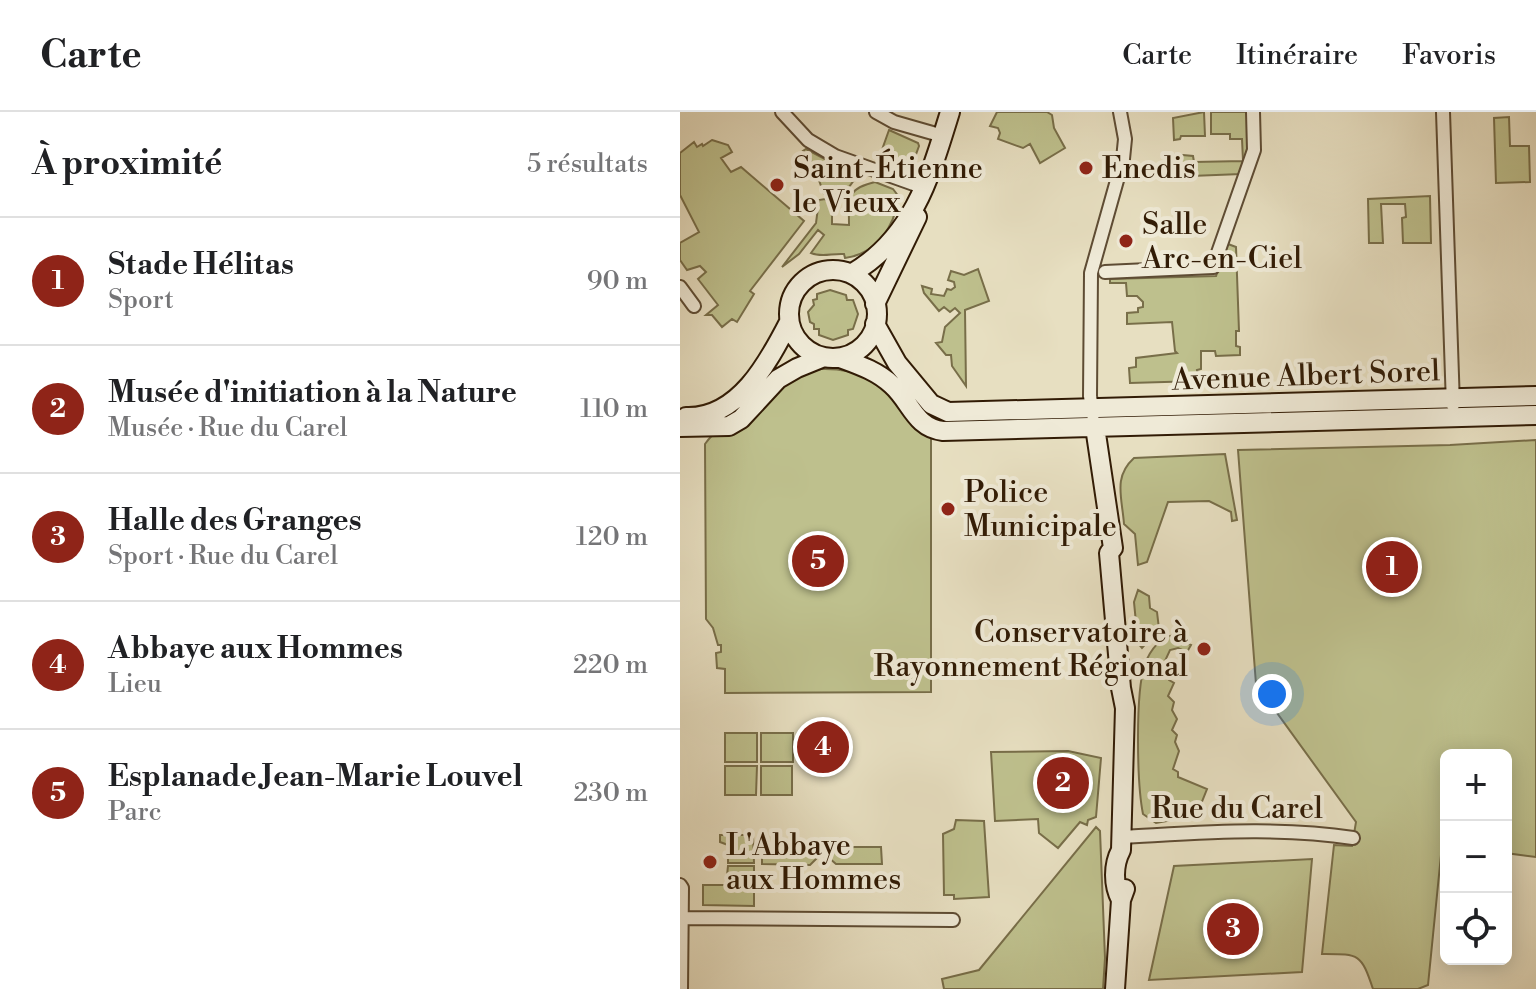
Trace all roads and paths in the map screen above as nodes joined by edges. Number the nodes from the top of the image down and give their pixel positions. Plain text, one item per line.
1 (782, 112) edge
2 (876, 112) edge
3 (950, 112) edge
4 (1120, 112) edge
5 (1253, 112) edge
6 (1443, 112) edge
7 (943, 136) junction
8 (923, 193) junction
9 (1105, 272) dead end
10 (851, 274) junction
11 (680, 287) edge
12 (875, 304) junction
13 (694, 306) dead end
14 (789, 322) junction
15 (875, 324) junction
16 (832, 358) junction
17 (1536, 396) edge
18 (1453, 408) junction
19 (1092, 411) junction
20 (1536, 415) edge
21 (680, 417) edge
22 (680, 427) edge
23 (1353, 838) dead end
24 (1121, 844) junction
25 (680, 885) edge
26 (682, 918) edge
27 (953, 920) dead end
28 (681, 989) edge
29 (1115, 989) edge

1 - 8 street
2 - 7 street
3 - 7 main road
4 - 19 street
5 - 9 street
6 - 18 street
7 - 8 main road
8 - 10 main road
8 - 12 main road
10 - 12 main road
10 - 14 main road
11 - 13 street
12 - 15 main road
14 - 16 main road
14 - 21 main road
15 - 16 main road
15 - 19 main road
16 - 19 main road
16 - 22 main road
17 - 18 main road, Avenue Albert Sorel
18 - 19 main road, Avenue Albert Sorel
18 - 20 main road, Avenue Albert Sorel
19 - 24 main road, Rue du Carel
23 - 24 street, Rue du Carel
24 - 29 main road, Rue du Carel
25 - 26 street
26 - 27 street
26 - 28 street

